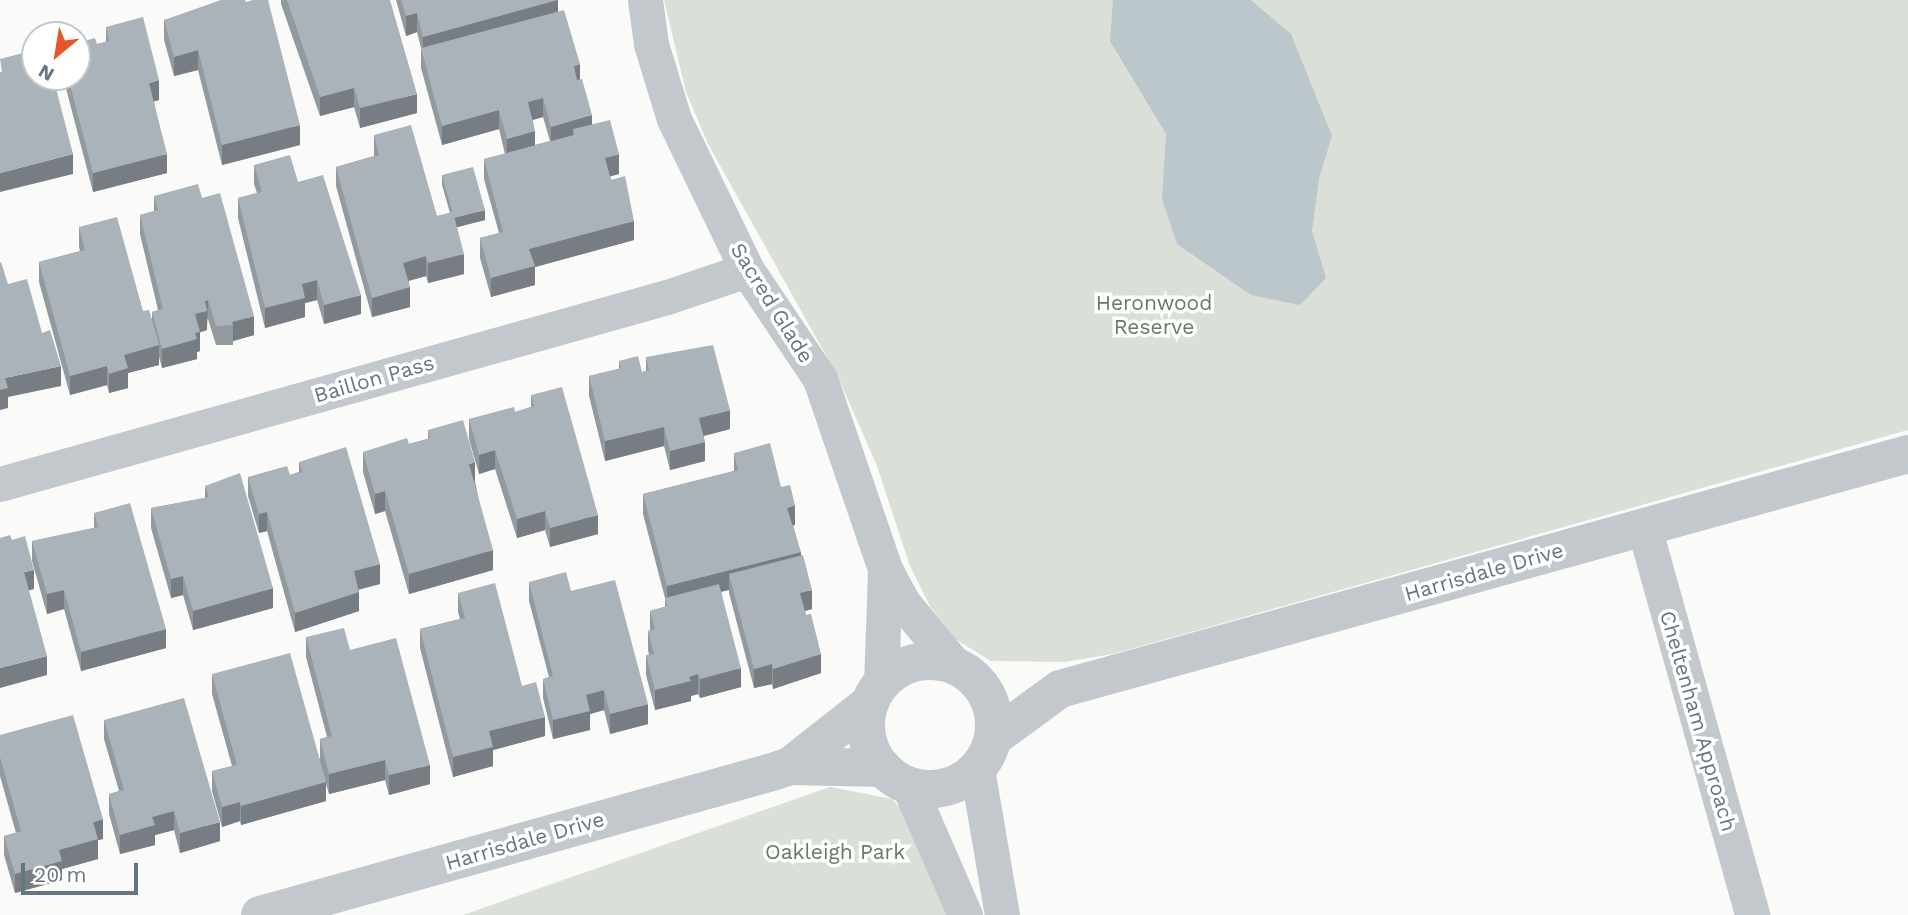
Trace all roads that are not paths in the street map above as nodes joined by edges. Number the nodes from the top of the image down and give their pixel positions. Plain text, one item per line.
1 (645, 0) edge
2 (747, 270) junction
3 (1908, 454) edge
4 (0, 484) edge
5 (1644, 527) junction
6 (885, 569) junction
7 (967, 674) junction
8 (1060, 689) junction
9 (875, 694) junction
10 (985, 753) junction
11 (790, 766) junction
12 (896, 776) junction
13 (260, 915) edge
14 (965, 915) edge
15 (1002, 915) edge
16 (1752, 915) edge

1 - 2 street, Sacred Glade
2 - 4 street, Baillon Pass
2 - 6 street, Sacred Glade
3 - 5 street, Harrisdale Drive
5 - 8 street, Harrisdale Drive
5 - 16 street, Cheltenham Approach
6 - 7 street, Sacred Glade
6 - 9 street, Sacred Glade
7 - 8 street, Harrisdale Drive
7 - 9 street
7 - 10 street
8 - 10 street, Harrisdale Drive
9 - 11 street, Harrisdale Drive
9 - 12 street
10 - 12 street
10 - 15 street
11 - 12 street, Harrisdale Drive
11 - 13 street, Harrisdale Drive
12 - 14 street

